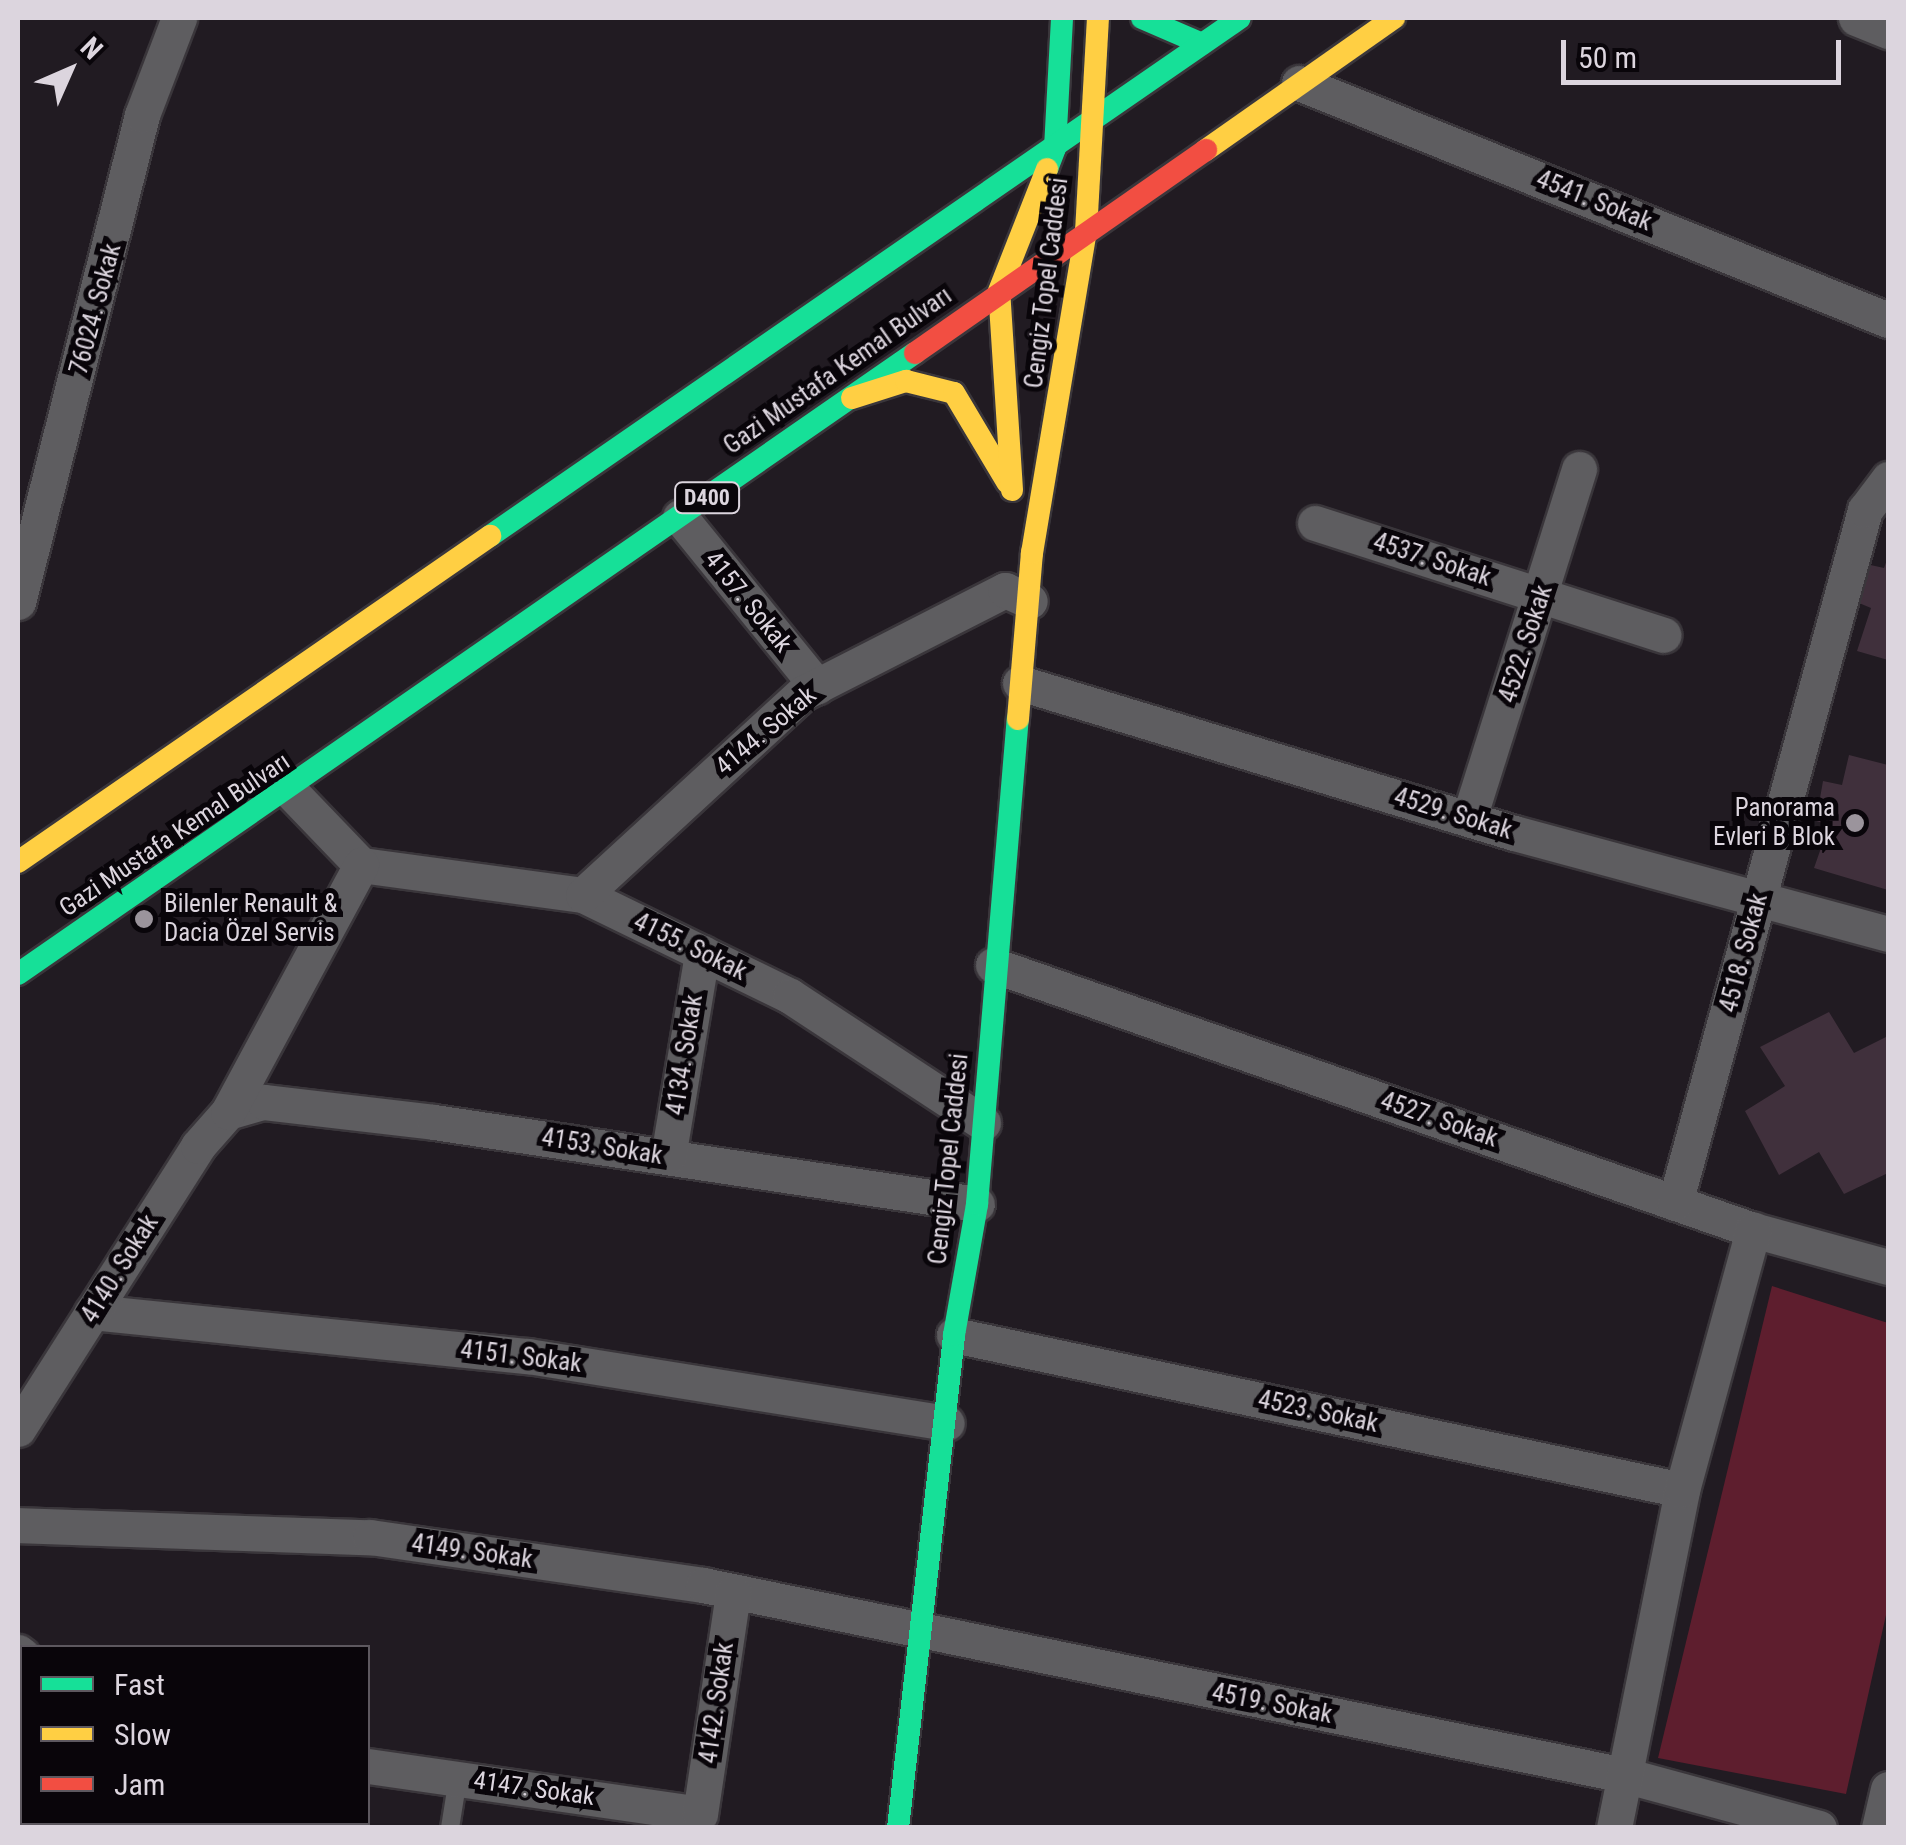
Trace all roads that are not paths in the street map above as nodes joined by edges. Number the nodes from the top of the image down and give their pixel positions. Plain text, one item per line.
1 (179, 18) edge
2 (1062, 18) edge
3 (1098, 18) edge
4 (1142, 18) edge
5 (1240, 18) edge
6 (1394, 18) edge
7 (1856, 18) edge
8 (1888, 31) edge
9 (1202, 44) junction
10 (1300, 83) junction
11 (1092, 118) junction
12 (1055, 148) junction
13 (1086, 232) junction
14 (999, 291) junction
15 (1888, 320) edge
16 (849, 399) junction
17 (1579, 469) dead end
18 (1888, 479) edge
19 (1012, 490) junction
20 (680, 517) junction
21 (1315, 523) dead end
22 (1032, 553) junction
23 (1543, 596) junction
24 (18, 602) edge
25 (1030, 602) junction
26 (1662, 635) dead end
27 (1020, 684) junction
28 (817, 686) junction
29 (290, 791) junction
30 (1469, 818) junction
31 (18, 862) edge
32 (361, 865) junction
33 (583, 895) junction
34 (1758, 900) junction
35 (1888, 934) edge
36 (702, 953) junction
37 (992, 965) junction
38 (18, 974) edge
39 (228, 1112) junction
40 (983, 1123) junction
41 (668, 1157) junction
42 (1675, 1203) junction
43 (977, 1204) junction
44 (1753, 1230) junction
45 (1888, 1267) edge
46 (92, 1312) junction
47 (954, 1335) junction
48 (947, 1423) junction
49 (18, 1430) edge
50 (1682, 1490) junction
51 (18, 1525) edge
52 (734, 1592) junction
53 (920, 1632) junction
54 (370, 1766) edge
55 (1624, 1775) junction
56 (458, 1778) junction
57 (1888, 1789) edge
58 (700, 1814) joint
59 (450, 1828) edge
60 (898, 1828) edge
61 (1614, 1828) edge
62 (1819, 1828) edge
63 (1878, 1828) edge

1 - 24 street, 76024. Sokak
2 - 12 main road, Cengiz Topel Caddesi
3 - 11 main road, Cengiz Topel Caddesi
4 - 9 main road
5 - 9 main road
6 - 10 main road, Gazi Mustafa Kemal Bulvarı / D400
7 - 8 street
9 - 11 main road
10 - 13 main road, Gazi Mustafa Kemal Bulvarı / D400
10 - 15 street, 4541. Sokak
11 - 12 main road
11 - 13 main road, Cengiz Topel Caddesi
12 - 14 main road, Cengiz Topel Caddesi
12 - 31 main road
13 - 14 main road, Gazi Mustafa Kemal Bulvarı / D400
13 - 22 main road, Cengiz Topel Caddesi
14 - 16 main road, Gazi Mustafa Kemal Bulvarı / D400
14 - 19 main road, Cengiz Topel Caddesi
16 - 19 main road, Cengiz Topel Caddesi
16 - 20 main road, Gazi Mustafa Kemal Bulvarı / D400
17 - 23 street, 4522. Sokak
18 - 34 street, 4518. Sokak
19 - 22 main road, Cengiz Topel Caddesi
20 - 28 street, 4157. Sokak
20 - 29 main road, Gazi Mustafa Kemal Bulvarı / D400
21 - 23 street, 4537. Sokak
22 - 25 main road, Cengiz Topel Caddesi
23 - 26 street, 4537. Sokak
23 - 30 street, 4522. Sokak
25 - 27 main road, Cengiz Topel Caddesi
25 - 28 street, 4144. Sokak
27 - 30 street, 4529. Sokak
27 - 37 main road, Cengiz Topel Caddesi
28 - 33 street, 4144. Sokak
29 - 32 street
29 - 38 main road, Gazi Mustafa Kemal Bulvarı / D400
30 - 34 street, 4529. Sokak
32 - 33 street, 4155. Sokak
32 - 39 street
33 - 36 street, 4155. Sokak
34 - 35 street, 4529. Sokak
34 - 42 street, 4518. Sokak
36 - 40 street, 4155. Sokak
36 - 41 street, 4134. Sokak
37 - 40 main road, Cengiz Topel Caddesi
37 - 42 street, 4527. Sokak
39 - 41 street, 4153. Sokak
39 - 46 street, 4140. Sokak
40 - 43 main road, Cengiz Topel Caddesi
41 - 43 street, 4153. Sokak
42 - 44 street, 4527. Sokak
43 - 47 main road, Cengiz Topel Caddesi
44 - 45 street, 4527. Sokak
44 - 50 street
46 - 48 street, 4151. Sokak
46 - 49 street, 4140. Sokak
47 - 48 main road, Cengiz Topel Caddesi
47 - 50 street, 4523. Sokak
48 - 53 main road, Cengiz Topel Caddesi
50 - 55 street
51 - 52 street, 4149. Sokak
52 - 53 street, 4149. Sokak
52 - 58 street, 4142. Sokak
53 - 55 street, 4519. Sokak
53 - 60 main road, Cengiz Topel Caddesi
54 - 56 street, 4147. Sokak
55 - 61 street
55 - 62 street, 4519. Sokak
56 - 58 street, 4147. Sokak
56 - 59 lane
57 - 63 street

